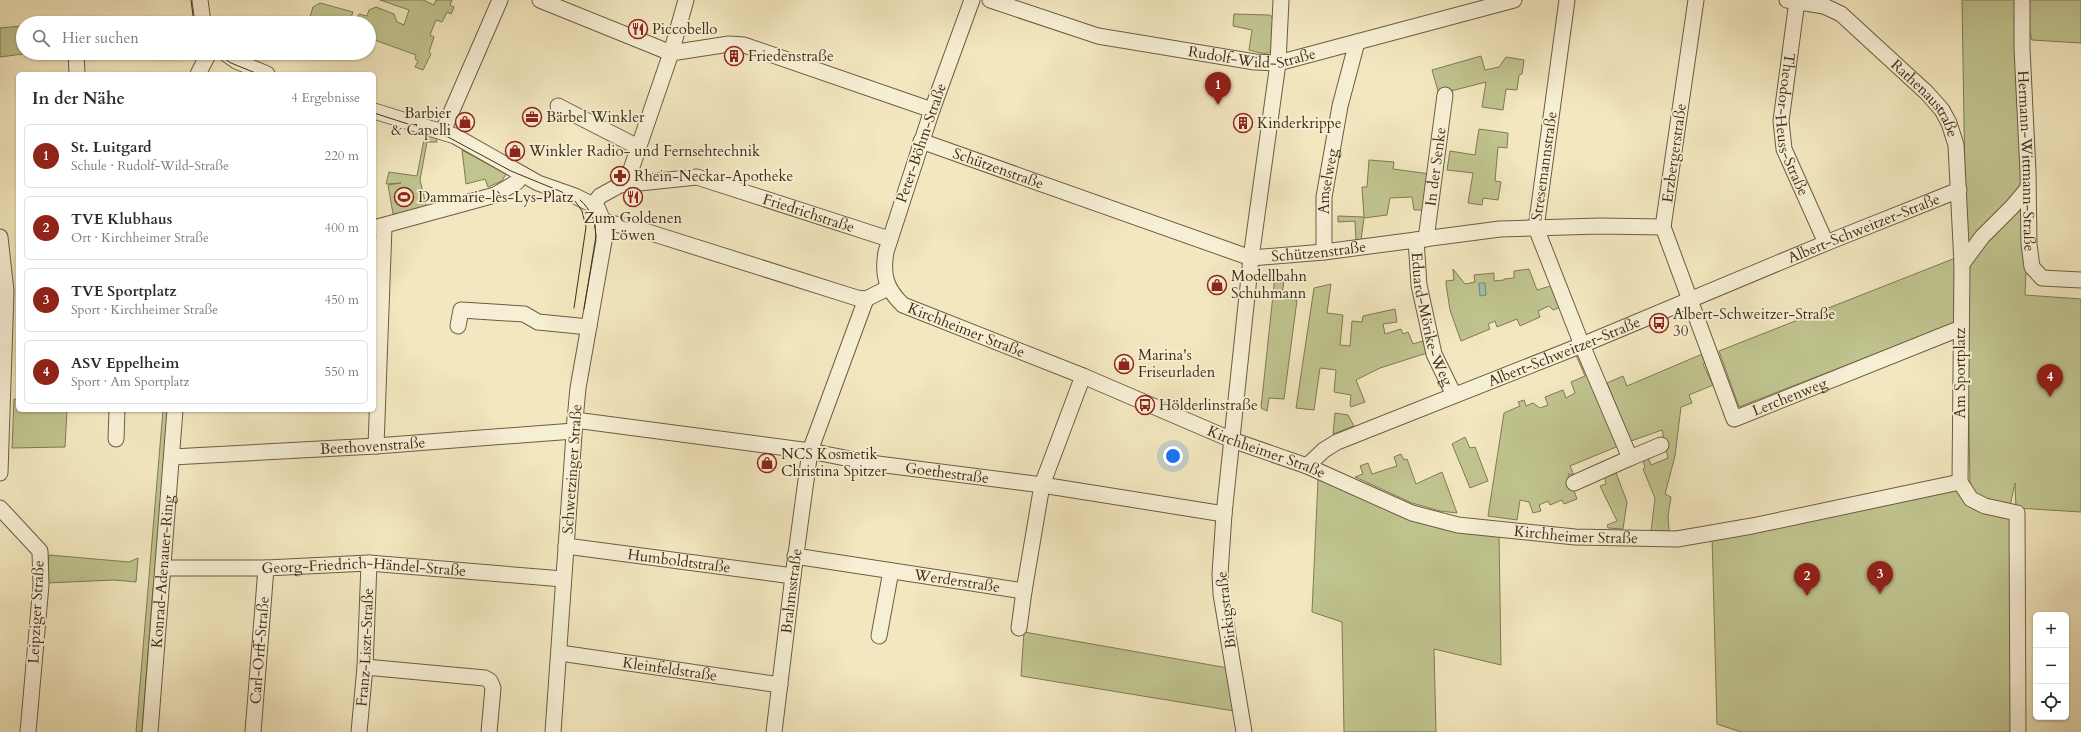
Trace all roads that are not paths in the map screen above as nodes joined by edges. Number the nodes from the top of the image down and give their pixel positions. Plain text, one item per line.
1 (200, 0) edge
2 (500, 0) edge
3 (540, 0) edge
4 (686, 0) edge
5 (972, 0) edge
6 (990, 0) edge
7 (1281, 0) edge
8 (1514, 0) edge
9 (1567, 0) edge
10 (1696, 0) edge
11 (2022, 0) edge
12 (1792, 1) edge
13 (202, 16) edge
14 (1357, 42) junction
15 (671, 53) junction
16 (76, 60) edge
17 (205, 60) edge
18 (235, 60) edge
19 (1278, 63) junction
20 (77, 72) edge
21 (199, 72) edge
22 (262, 72) edge
23 (1445, 95) dead end
24 (558, 106) dead end
25 (932, 110) junction
26 (376, 112) edge
27 (443, 131) junction
28 (921, 141) junction
29 (638, 147) junction
30 (522, 174) junction
31 (626, 184) junction
32 (2028, 188) junction
33 (1959, 190) junction
34 (598, 212) junction
35 (379, 227) edge
36 (1663, 227) junction
37 (1536, 228) junction
38 (0, 236) edge
39 (889, 239) junction
40 (1421, 240) junction
41 (1826, 243) junction
42 (1324, 252) junction
43 (1251, 258) junction
44 (1962, 264) junction
45 (2081, 280) edge
46 (888, 288) junction
47 (8, 291) edge
48 (866, 299) junction
49 (1691, 301) junction
50 (458, 326) dead end
51 (589, 326) junction
52 (1961, 328) junction
53 (1582, 345) junction
54 (1083, 376) junction
55 (1454, 395) junction
56 (117, 412) edge
57 (175, 412) edge
58 (574, 425) junction
59 (116, 439) dead end
60 (1232, 440) junction
61 (1661, 445) dead end
62 (376, 446) junction
63 (810, 451) junction
64 (172, 457) junction
65 (1630, 458) junction
66 (1307, 466) junction
67 (0, 473) edge
68 (1960, 482) junction
69 (1574, 483) dead end
70 (1042, 485) junction
71 (0, 508) edge
72 (1224, 514) junction
73 (566, 546) junction
74 (795, 556) junction
75 (369, 563) junction
76 (164, 568) junction
77 (266, 568) junction
78 (890, 571) junction
79 (793, 576) junction
80 (564, 580) junction
81 (1024, 591) junction
82 (1019, 628) dead end
83 (879, 636) dead end
84 (560, 654) junction
85 (365, 667) junction
86 (780, 685) junction
87 (28, 732) edge
88 (150, 732) edge
89 (253, 732) edge
90 (359, 732) edge
91 (489, 732) edge
92 (553, 732) edge
93 (774, 732) edge
94 (1244, 732) edge
95 (2018, 732) edge

1 - 13 street
2 - 27 street
3 - 15 street
4 - 15 street
5 - 25 street, Peter-Böhm-Straße
6 - 19 street, Rudolf-Wild-Straße
7 - 19 street, Birkigstraße
8 - 14 street, Rudolf-Wild-Straße
9 - 37 street, Stresemannstraße
10 - 36 street, Erzbergerstraße
11 - 32 street, Hermann-Wittmann-Straße
12 - 33 street, Rathenaustraße
12 - 41 street, Theodor-Heuss-Straße
14 - 19 street, Rudolf-Wild-Straße
14 - 42 street, Amselweg
15 - 25 street
15 - 29 street
16 - 20 street
17 - 21 street
18 - 22 street
19 - 43 street, Birkigstraße
23 - 40 street, In der Senke
24 - 29 street
25 - 28 street, Peter-Böhm-Straße
26 - 27 street
27 - 30 street
28 - 39 street, Peter-Böhm-Straße
28 - 43 street, Schützenstraße
29 - 31 street
30 - 34 street
30 - 35 street
31 - 34 street, Friedrichstraße
31 - 39 street, Friedrichstraße
32 - 44 street
32 - 45 street, Hermann-Wittmann-Straße
33 - 41 street, Albert-Schweitzer-Straße
33 - 44 street, Rathenaustraße
34 - 48 street
34 - 51 street, Schwetzinger Straße
35 - 62 street
36 - 37 street, Schützenstraße
36 - 49 street, Erzbergerstraße
37 - 40 street, Schützenstraße
37 - 53 street, Stresemannstraße
38 - 47 street
39 - 46 street, Peter-Böhm-Straße
40 - 42 street, Schützenstraße
40 - 55 street, Eduard-Mörike-Weg
41 - 49 street, Albert-Schweitzer-Straße
42 - 43 street, Schützenstraße
43 - 60 street, Birkigstraße
44 - 52 street, Am Sportplatz
46 - 48 street
46 - 54 street, Kirchheimer Straße
47 - 67 street
48 - 63 street
49 - 52 street, Lerchenweg
49 - 53 street, Albert-Schweitzer-Straße
50 - 51 street
51 - 58 street, Schwetzinger Straße
52 - 68 street, Am Sportplatz
53 - 55 street, Albert-Schweitzer-Straße
53 - 65 street, Stresemannstraße
54 - 60 street, Kirchheimer Straße
54 - 70 street
55 - 66 street, Albert-Schweitzer-Straße
56 - 59 street
57 - 64 street, Konrad-Adenauer-Ring
58 - 62 street, Beethovenstraße
58 - 63 street, Goethestraße
58 - 73 street, Schwetzinger Straße
60 - 66 street, Kirchheimer Straße
60 - 72 street, Birkigstraße
61 - 65 street
62 - 64 street, Beethovenstraße
63 - 70 street, Goethestraße
63 - 74 street, Brahmsstraße
64 - 76 street, Konrad-Adenauer-Ring
65 - 69 street
66 - 68 street, Kirchheimer Straße
68 - 95 street
70 - 72 street, Goethestraße
70 - 81 street
71 - 87 street, Leipziger Straße
72 - 94 street, Birkigstraße
73 - 79 street, Humboldtstraße
73 - 80 street, Schwetzinger Straße
74 - 78 street, Werderstraße
74 - 79 street, Brahmsstraße
75 - 77 street, Georg-Friedrich-Händel-Straße
75 - 80 street, Georg-Friedrich-Händel-Straße
75 - 85 street, Franz-Liszt-Straße
76 - 77 street, Georg-Friedrich-Händel-Straße
76 - 88 street, Konrad-Adenauer-Ring
77 - 89 street, Carl-Orff-Straße
78 - 81 street, Werderstraße
78 - 83 street
79 - 86 street, Brahmsstraße
80 - 84 street, Schwetzinger Straße
81 - 82 street
84 - 86 street, Kleinfeldstraße
84 - 92 street, Schwetzinger Straße
85 - 90 street, Franz-Liszt-Straße
85 - 91 street
86 - 93 street, Brahmsstraße

